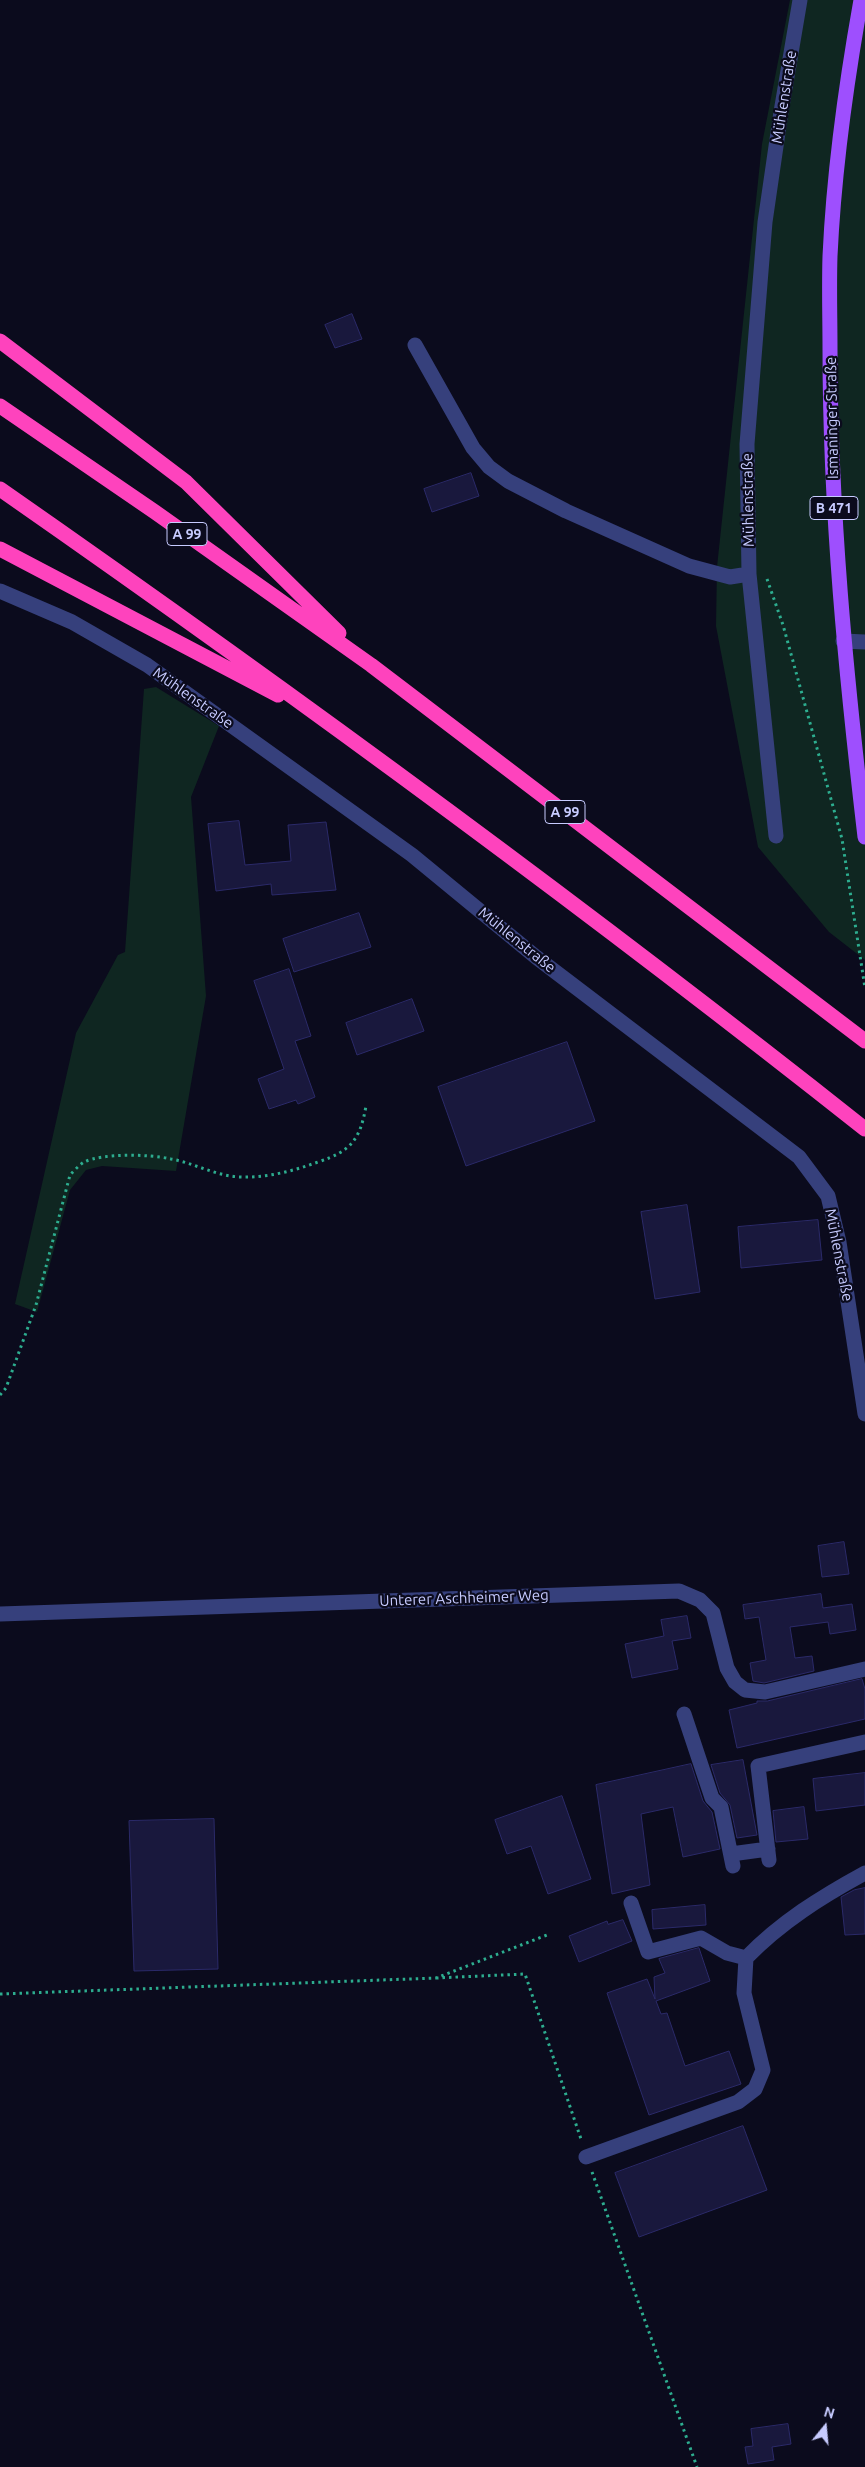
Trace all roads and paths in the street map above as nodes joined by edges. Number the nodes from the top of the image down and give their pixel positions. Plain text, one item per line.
1 (800, 0) edge
2 (861, 0) edge
3 (0, 341) edge
4 (415, 345) dead end
5 (0, 406) edge
6 (0, 489) edge
7 (0, 549) edge
8 (764, 571) dead end
9 (749, 574) junction
10 (0, 591) edge
11 (843, 641) junction
12 (865, 642) edge
13 (371, 665) junction
14 (326, 719) junction
15 (776, 836) dead end
16 (865, 837) edge
17 (865, 988) edge
18 (865, 1041) edge
19 (366, 1106) dead end
20 (865, 1129) edge
21 (0, 1395) edge
22 (865, 1414) edge
23 (0, 1614) edge
24 (865, 1669) edge
25 (684, 1714) dead end
26 (865, 1742) edge
27 (865, 1873) edge
28 (631, 1903) dead end
29 (547, 1935) dead end
30 (746, 1958) junction
31 (436, 1978) junction
32 (0, 1994) edge
33 (586, 2156) junction
34 (696, 2467) edge

1 - 9 street, Mühlenstraße
2 - 11 main road, Ismaninger Straße / B 471
3 - 13 highway
4 - 9 street
5 - 13 highway, A 99
6 - 14 highway
7 - 14 highway
8 - 17 path
9 - 15 street, Mühlenstraße
10 - 22 street, Mühlenstraße
11 - 12 street
11 - 16 main road, Ismaninger Straße / B 471
13 - 18 highway, A 99
14 - 20 highway
19 - 21 path
23 - 24 street, Unterer Aschheimer Weg
25 - 26 street
27 - 30 street
28 - 30 street
29 - 31 path
30 - 33 street
31 - 32 path
31 - 33 path
33 - 34 path

